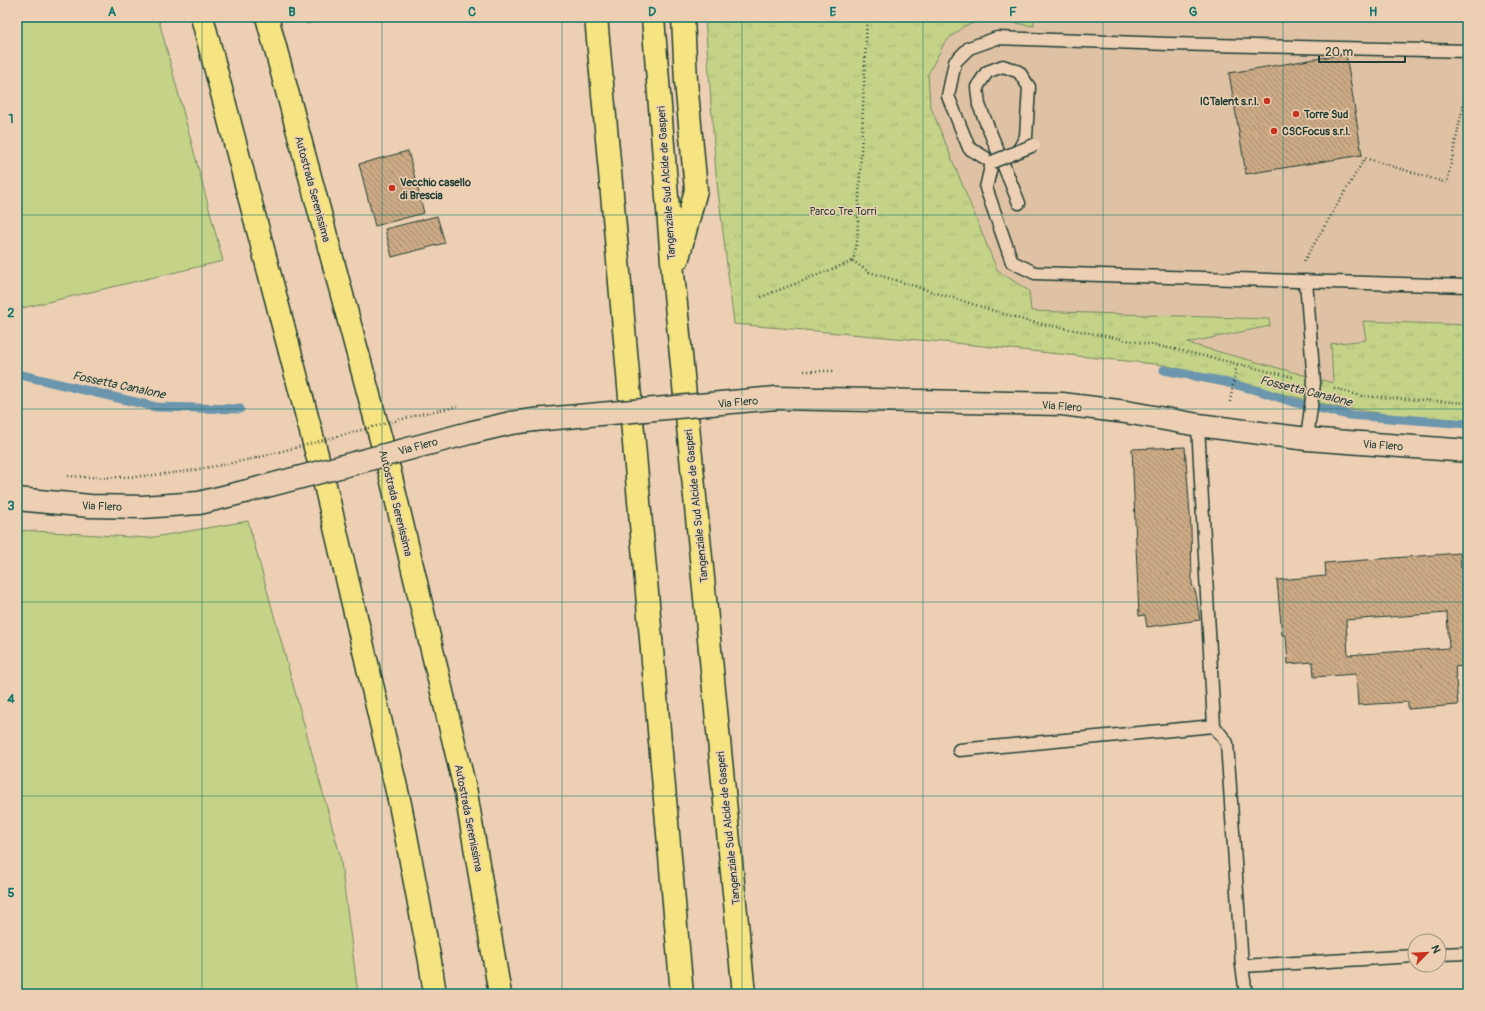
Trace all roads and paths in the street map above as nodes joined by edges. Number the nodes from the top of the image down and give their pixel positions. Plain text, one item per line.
1 (202, 17) edge
2 (267, 17) edge
3 (596, 17) edge
4 (653, 17) edge
5 (683, 17) edge
6 (868, 17) edge
7 (1468, 51) edge
8 (1468, 81) edge
9 (1034, 145) dead end
10 (1018, 151) junction
11 (992, 162) junction
12 (1020, 203) dead end
13 (853, 261) junction
14 (674, 274) junction
15 (1306, 281) junction
16 (1468, 286) edge
17 (761, 297) dead end
18 (1237, 364) junction
19 (1314, 382) junction
20 (1230, 402) dead end
21 (1468, 403) edge
22 (429, 412) dead end
23 (1198, 425) junction
24 (1307, 439) junction
25 (1468, 452) edge
26 (61, 475) dead end
27 (17, 499) edge
28 (1214, 726) junction
29 (959, 750) dead end
30 (1468, 952) edge
31 (1447, 953) edge
32 (1407, 956) edge
33 (1242, 966) junction
34 (435, 994) edge
35 (500, 994) edge
36 (682, 994) edge
37 (744, 994) edge
38 (1246, 994) edge

1 - 34 highway
2 - 35 highway, Autostrada Serenissima
3 - 36 highway
4 - 14 highway, Tangenziale Sud Alcide de Gasperi
5 - 14 highway
6 - 13 path
7 - 11 lane
8 - 15 path
9 - 10 lane, bridge
10 - 11 lane, bridge
10 - 12 lane
11 - 15 lane
13 - 17 path
13 - 18 path
14 - 37 highway, Tangenziale Sud Alcide de Gasperi
15 - 16 lane
15 - 19 lane
18 - 19 path
18 - 20 path
19 - 21 path
19 - 24 lane
22 - 26 path, bridge
23 - 24 street, Via Flero
23 - 27 street, Via Flero, bridge
23 - 28 lane
24 - 25 street, Via Flero
28 - 29 lane
28 - 33 lane
30 - 31 lane
32 - 33 lane
33 - 38 lane

